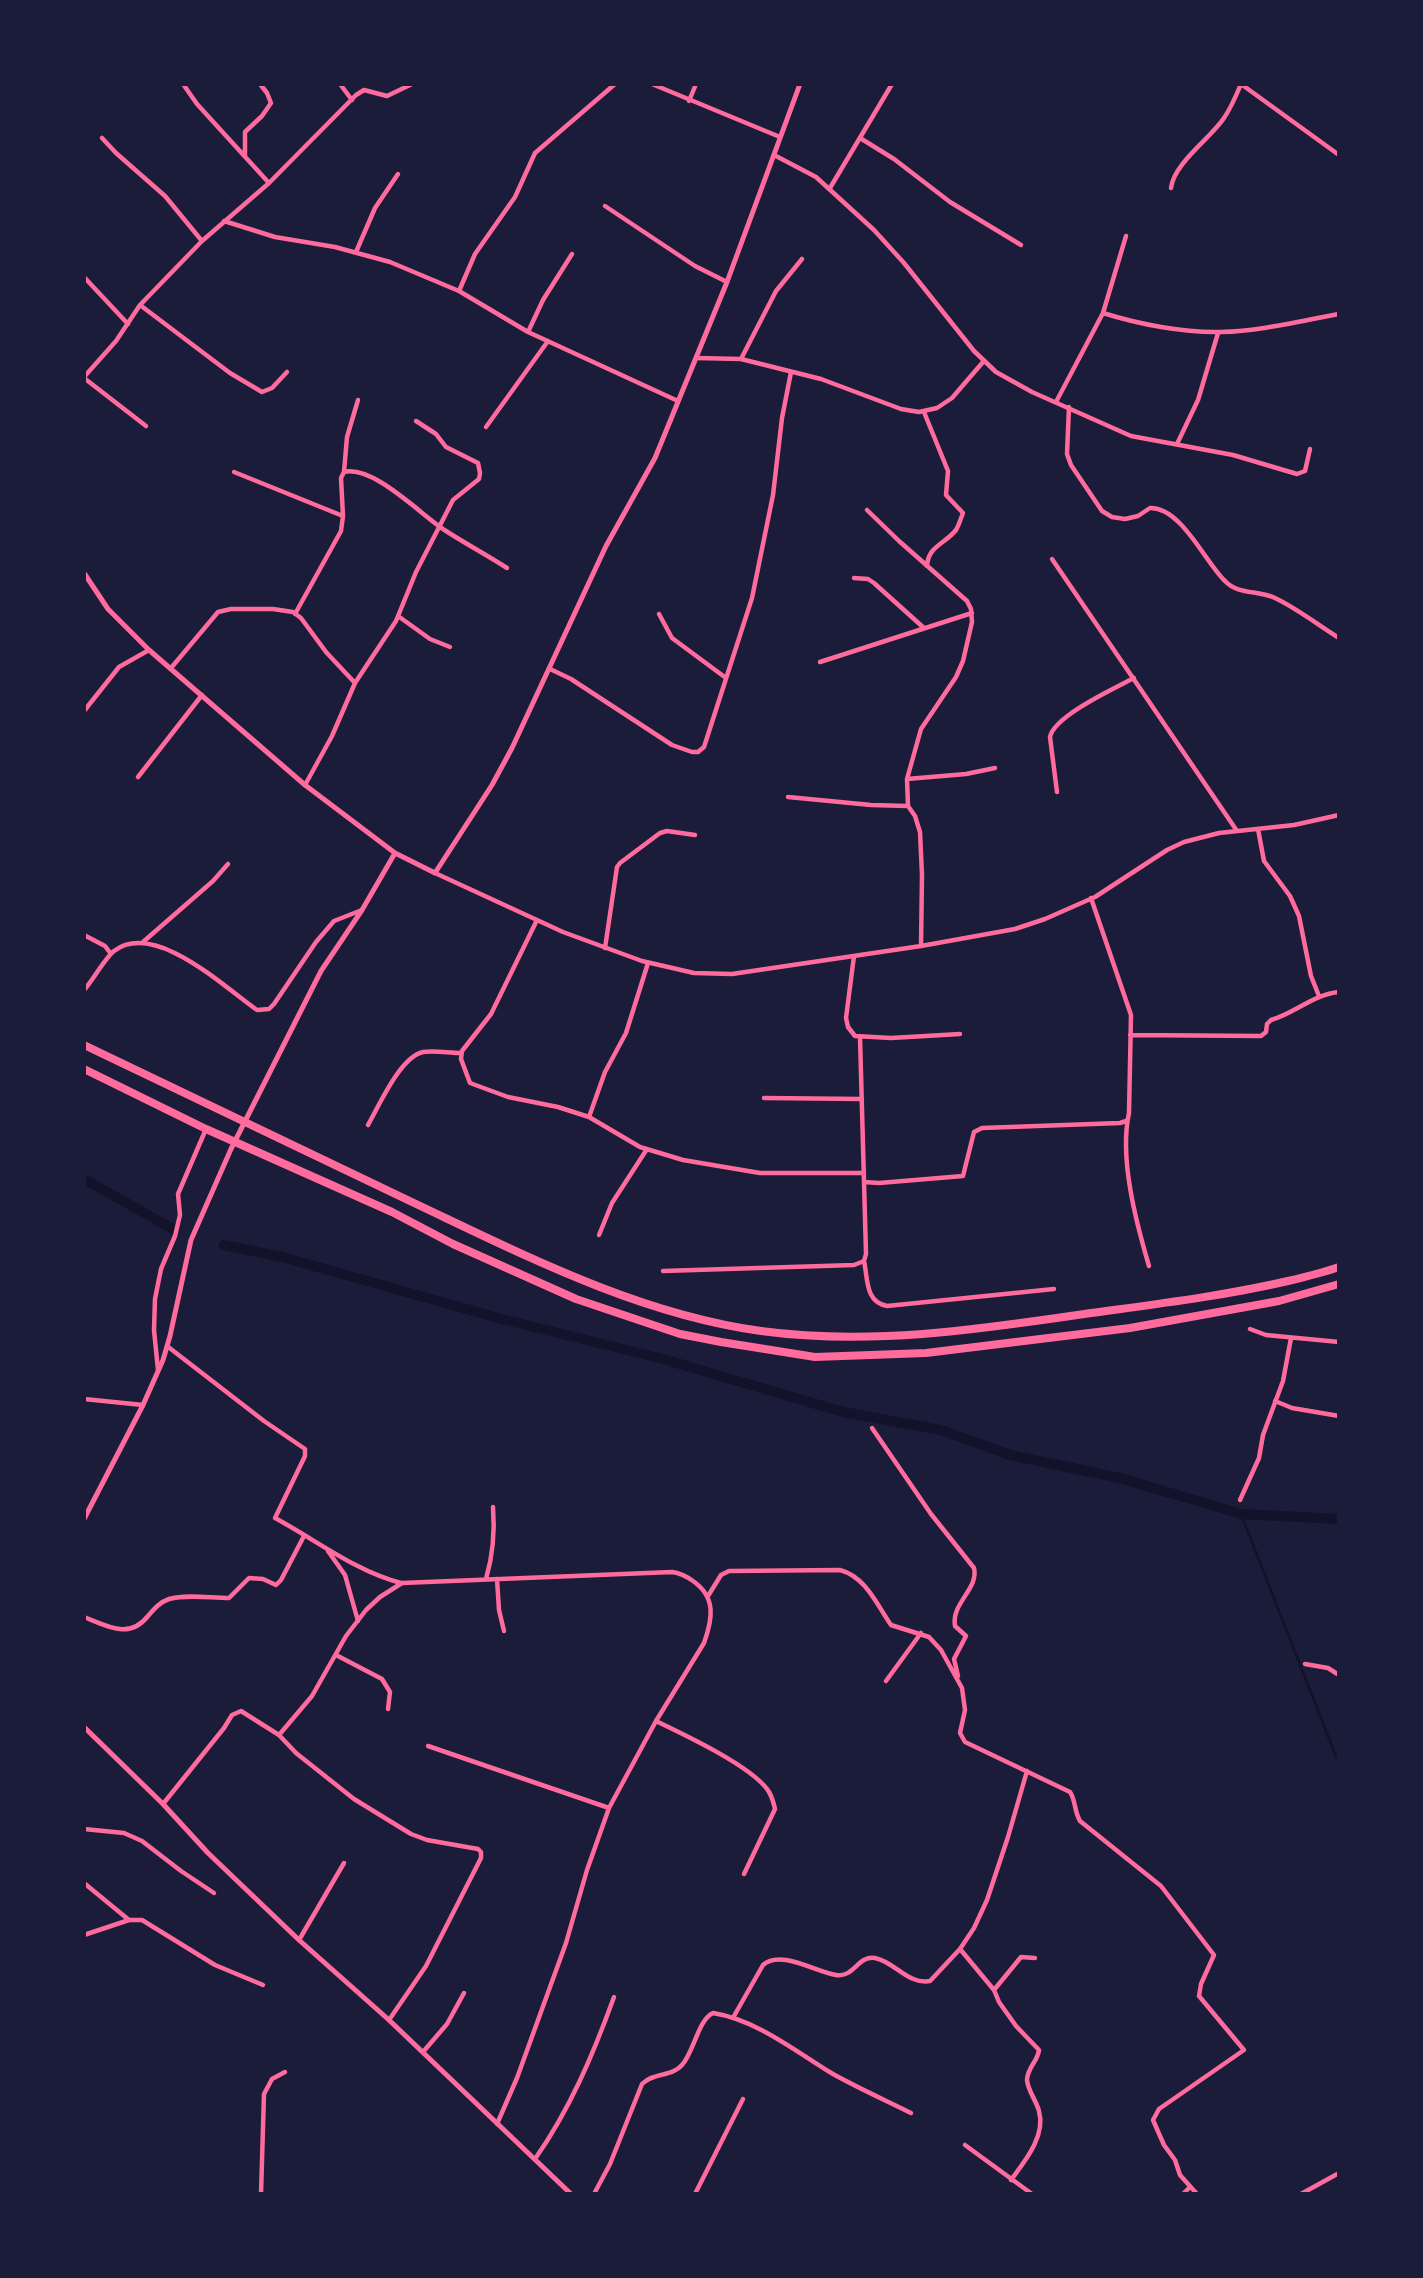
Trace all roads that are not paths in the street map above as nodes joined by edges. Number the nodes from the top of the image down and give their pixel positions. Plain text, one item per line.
1 (183, 84) edge
2 (260, 84) edge
3 (340, 84) edge
4 (412, 84) edge
5 (615, 84) edge
6 (652, 84) edge
7 (696, 84) edge
8 (800, 84) edge
9 (892, 84) edge
10 (1241, 84) edge
11 (352, 100) junction
12 (689, 101) junction
13 (780, 137) junction
14 (103, 138) dead end
15 (860, 138) junction
16 (775, 155) junction
17 (1339, 155) edge
18 (245, 156) junction
19 (398, 174) dead end
20 (269, 183) junction
21 (830, 188) junction
22 (1171, 188) dead end
23 (605, 206) dead end
24 (224, 221) junction
25 (1126, 236) dead end
26 (202, 241) junction
27 (1021, 245) dead end
28 (356, 252) junction
29 (572, 254) dead end
30 (802, 259) dead end
31 (84, 276) edge
32 (727, 282) junction
33 (458, 291) junction
34 (140, 305) junction
35 (1103, 313) junction
36 (1339, 314) edge
37 (128, 324) junction
38 (527, 332) junction
39 (1218, 332) junction
40 (548, 341) junction
41 (695, 358) junction
42 (741, 359) junction
43 (984, 362) junction
44 (287, 372) dead end
45 (791, 372) junction
46 (84, 378) edge
47 (358, 400) dead end
48 (679, 402) junction
49 (1056, 402) junction
50 (1069, 407) junction
51 (925, 412) junction
52 (416, 421) dead end
53 (146, 426) dead end
54 (486, 427) dead end
55 (1177, 444) junction
56 (1310, 449) dead end
57 (234, 471) dead end
58 (344, 472) junction
59 (867, 510) dead end
60 (343, 516) junction
61 (439, 527) junction
62 (1052, 559) dead end
63 (927, 566) junction
64 (507, 568) dead end
65 (84, 573) edge
66 (854, 578) dead end
67 (972, 613) junction
68 (295, 614) junction
69 (659, 614) dead end
70 (398, 616) junction
71 (924, 628) junction
72 (1339, 639) edge
73 (450, 647) dead end
74 (149, 650) junction
75 (820, 662) dead end
76 (171, 668) junction
77 (550, 669) junction
78 (726, 678) junction
79 (1134, 678) junction
80 (355, 683) junction
81 (202, 695) junction
82 (84, 711) edge
83 (995, 768) dead end
84 (138, 777) dead end
85 (906, 779) junction
86 (305, 785) junction
87 (1057, 792) dead end
88 (788, 797) dead end
89 (908, 806) junction
90 (1339, 815) edge
91 (1258, 829) junction
92 (1237, 831) junction
93 (695, 835) dead end
94 (395, 853) junction
95 (228, 864) dead end
96 (435, 873) junction
97 (1091, 898) junction
98 (362, 910) junction
99 (537, 920) junction
100 (84, 935) edge
101 (142, 943) junction
102 (921, 946) junction
103 (605, 948) junction
104 (111, 954) junction
105 (854, 956) junction
106 (648, 963) junction
107 (84, 990) edge
108 (1339, 992) edge
109 (1319, 996) junction
110 (960, 1034) dead end
111 (1130, 1035) junction
112 (860, 1037) junction
113 (84, 1045) edge
114 (461, 1053) junction
115 (84, 1069) edge
116 (764, 1098) dead end
117 (862, 1099) junction
118 (589, 1117) junction
119 (1126, 1121) junction
120 (368, 1125) dead end
121 (206, 1129) junction
122 (646, 1149) junction
123 (863, 1173) junction
124 (864, 1182) junction
125 (599, 1236) dead end
126 (864, 1261) junction
127 (1149, 1266) dead end
128 (1339, 1268) edge
129 (663, 1271) dead end
130 (1339, 1284) edge
131 (1054, 1289) dead end
132 (1250, 1329) dead end
133 (1291, 1338) junction
134 (1339, 1342) edge
135 (167, 1346) junction
136 (158, 1371) junction
137 (84, 1399) edge
138 (1275, 1401) junction
139 (143, 1405) junction
140 (1339, 1416) edge
141 (872, 1428) dead end
142 (1240, 1500) dead end
143 (493, 1507) dead end
144 (84, 1519) edge
145 (304, 1536) junction
146 (328, 1550) junction
147 (486, 1579) junction
148 (497, 1579) junction
149 (402, 1583) junction
150 (708, 1596) junction
151 (84, 1617) edge
152 (358, 1621) junction
153 (505, 1631) dead end
154 (921, 1633) junction
155 (336, 1655) junction
156 (1305, 1664) dead end
157 (1339, 1675) edge
158 (886, 1681) dead end
159 (962, 1688) junction
160 (388, 1709) dead end
161 (656, 1721) junction
162 (84, 1727) edge
163 (279, 1735) junction
164 (428, 1746) dead end
165 (1027, 1771) junction
166 (163, 1804) junction
167 (609, 1808) junction
168 (84, 1829) edge
169 (344, 1863) dead end
170 (744, 1874) dead end
171 (84, 1883) edge
172 (214, 1893) dead end
173 (129, 1920) junction
174 (84, 1935) edge
175 (299, 1940) junction
176 (960, 1949) junction
177 (1035, 1958) dead end
178 (263, 1985) dead end
179 (994, 1990) junction
180 (464, 1993) dead end
181 (614, 1997) dead end
182 (734, 2016) junction
183 (389, 2020) junction
184 (422, 2053) junction
185 (285, 2072) dead end
186 (743, 2099) dead end
187 (911, 2113) dead end
188 (497, 2125) junction
189 (965, 2145) dead end
190 (535, 2159) junction
191 (1339, 2173) edge
192 (1012, 2180) junction
193 (1189, 2188) junction
194 (563, 2192) edge
195 (261, 2194) edge
196 (571, 2194) edge
197 (594, 2194) edge
198 (695, 2194) edge
199 (1032, 2194) edge
200 (1183, 2194) edge
201 (1197, 2194) edge
202 (1301, 2194) edge

1 - 18 street
2 - 18 street
3 - 11 street
4 - 11 street
5 - 33 street
6 - 12 street
7 - 12 street
8 - 13 street
9 - 15 street
10 - 17 street
10 - 22 street
11 - 20 street
12 - 13 street
13 - 16 street
14 - 26 street
15 - 21 street
15 - 27 street
16 - 21 street
16 - 32 street
18 - 20 street
19 - 28 street
20 - 24 street
21 - 43 street
23 - 32 street
24 - 26 street
24 - 28 street
25 - 35 street
26 - 34 street
28 - 33 street
29 - 38 street
30 - 42 street
31 - 37 street
32 - 41 street
33 - 38 street
34 - 37 street
34 - 44 street
35 - 39 street
35 - 49 street
36 - 39 street
37 - 46 street
38 - 40 street
39 - 55 street
40 - 48 street
40 - 54 street
41 - 42 street
41 - 48 street
42 - 45 street
43 - 49 street
43 - 51 street
45 - 51 street
45 - 78 street
46 - 53 street
47 - 58 street
48 - 77 street
49 - 50 street
50 - 55 street
50 - 72 street
51 - 63 street
52 - 61 street
55 - 56 street
57 - 60 street
58 - 60 street
58 - 61 street
59 - 63 street
60 - 68 street
61 - 64 street
61 - 70 street
62 - 79 street
63 - 67 street
65 - 74 street
66 - 71 street
67 - 71 street
67 - 85 street
68 - 76 street
68 - 80 street
69 - 78 street
70 - 73 street
70 - 80 street
71 - 75 street
74 - 76 street
74 - 82 street
76 - 81 street
77 - 78 street
77 - 96 street
79 - 87 street
79 - 92 street
80 - 86 street
81 - 84 street
81 - 86 street
83 - 85 street
85 - 89 street
86 - 94 street
88 - 89 street
89 - 102 street
90 - 91 street
91 - 92 street
91 - 109 street
92 - 97 street
93 - 103 street
94 - 96 street
94 - 98 street
95 - 101 street
96 - 99 street
97 - 102 street
97 - 111 street
98 - 101 street
98 - 135 street
99 - 103 street
99 - 114 street
100 - 104 street
101 - 104 street
102 - 105 street
103 - 106 street
104 - 107 street
105 - 106 street
105 - 112 street
106 - 118 street
108 - 109 street
109 - 111 street
110 - 112 street
111 - 119 street
112 - 117 street
113 - 128 highway
114 - 118 street
114 - 120 street
115 - 121 highway
116 - 117 street
117 - 123 street
118 - 122 street
119 - 124 street
119 - 127 street
121 - 130 highway
121 - 136 street
122 - 123 street
122 - 125 street
123 - 124 street
124 - 126 street
126 - 129 street
126 - 131 street
132 - 133 street
133 - 134 street
133 - 138 street
135 - 136 street
135 - 145 street
136 - 139 street
137 - 139 street
138 - 140 street
138 - 142 street
139 - 144 street
141 - 159 street
143 - 147 street
145 - 146 street
145 - 151 street
146 - 149 street
146 - 152 street
147 - 148 street
147 - 149 street
148 - 150 street
148 - 153 street
149 - 152 street
150 - 154 street
150 - 161 street
152 - 155 street
154 - 158 street
154 - 159 street
155 - 160 street
155 - 163 street
156 - 157 street
159 - 165 street
161 - 167 street
161 - 170 street
162 - 166 street
163 - 166 street
163 - 183 street
164 - 167 street
165 - 176 street
165 - 193 street
166 - 175 street
167 - 188 street
168 - 172 street
169 - 175 street
171 - 173 street
173 - 174 street
173 - 178 street
175 - 183 street
176 - 179 street
176 - 182 street
177 - 179 street
179 - 192 street
180 - 184 street
181 - 190 street
182 - 187 street
182 - 197 street
183 - 184 street
184 - 188 street
185 - 195 street
186 - 198 street
188 - 190 street
189 - 192 street
190 - 194 street
191 - 202 street
192 - 199 street
193 - 200 street
193 - 201 street
194 - 196 street

